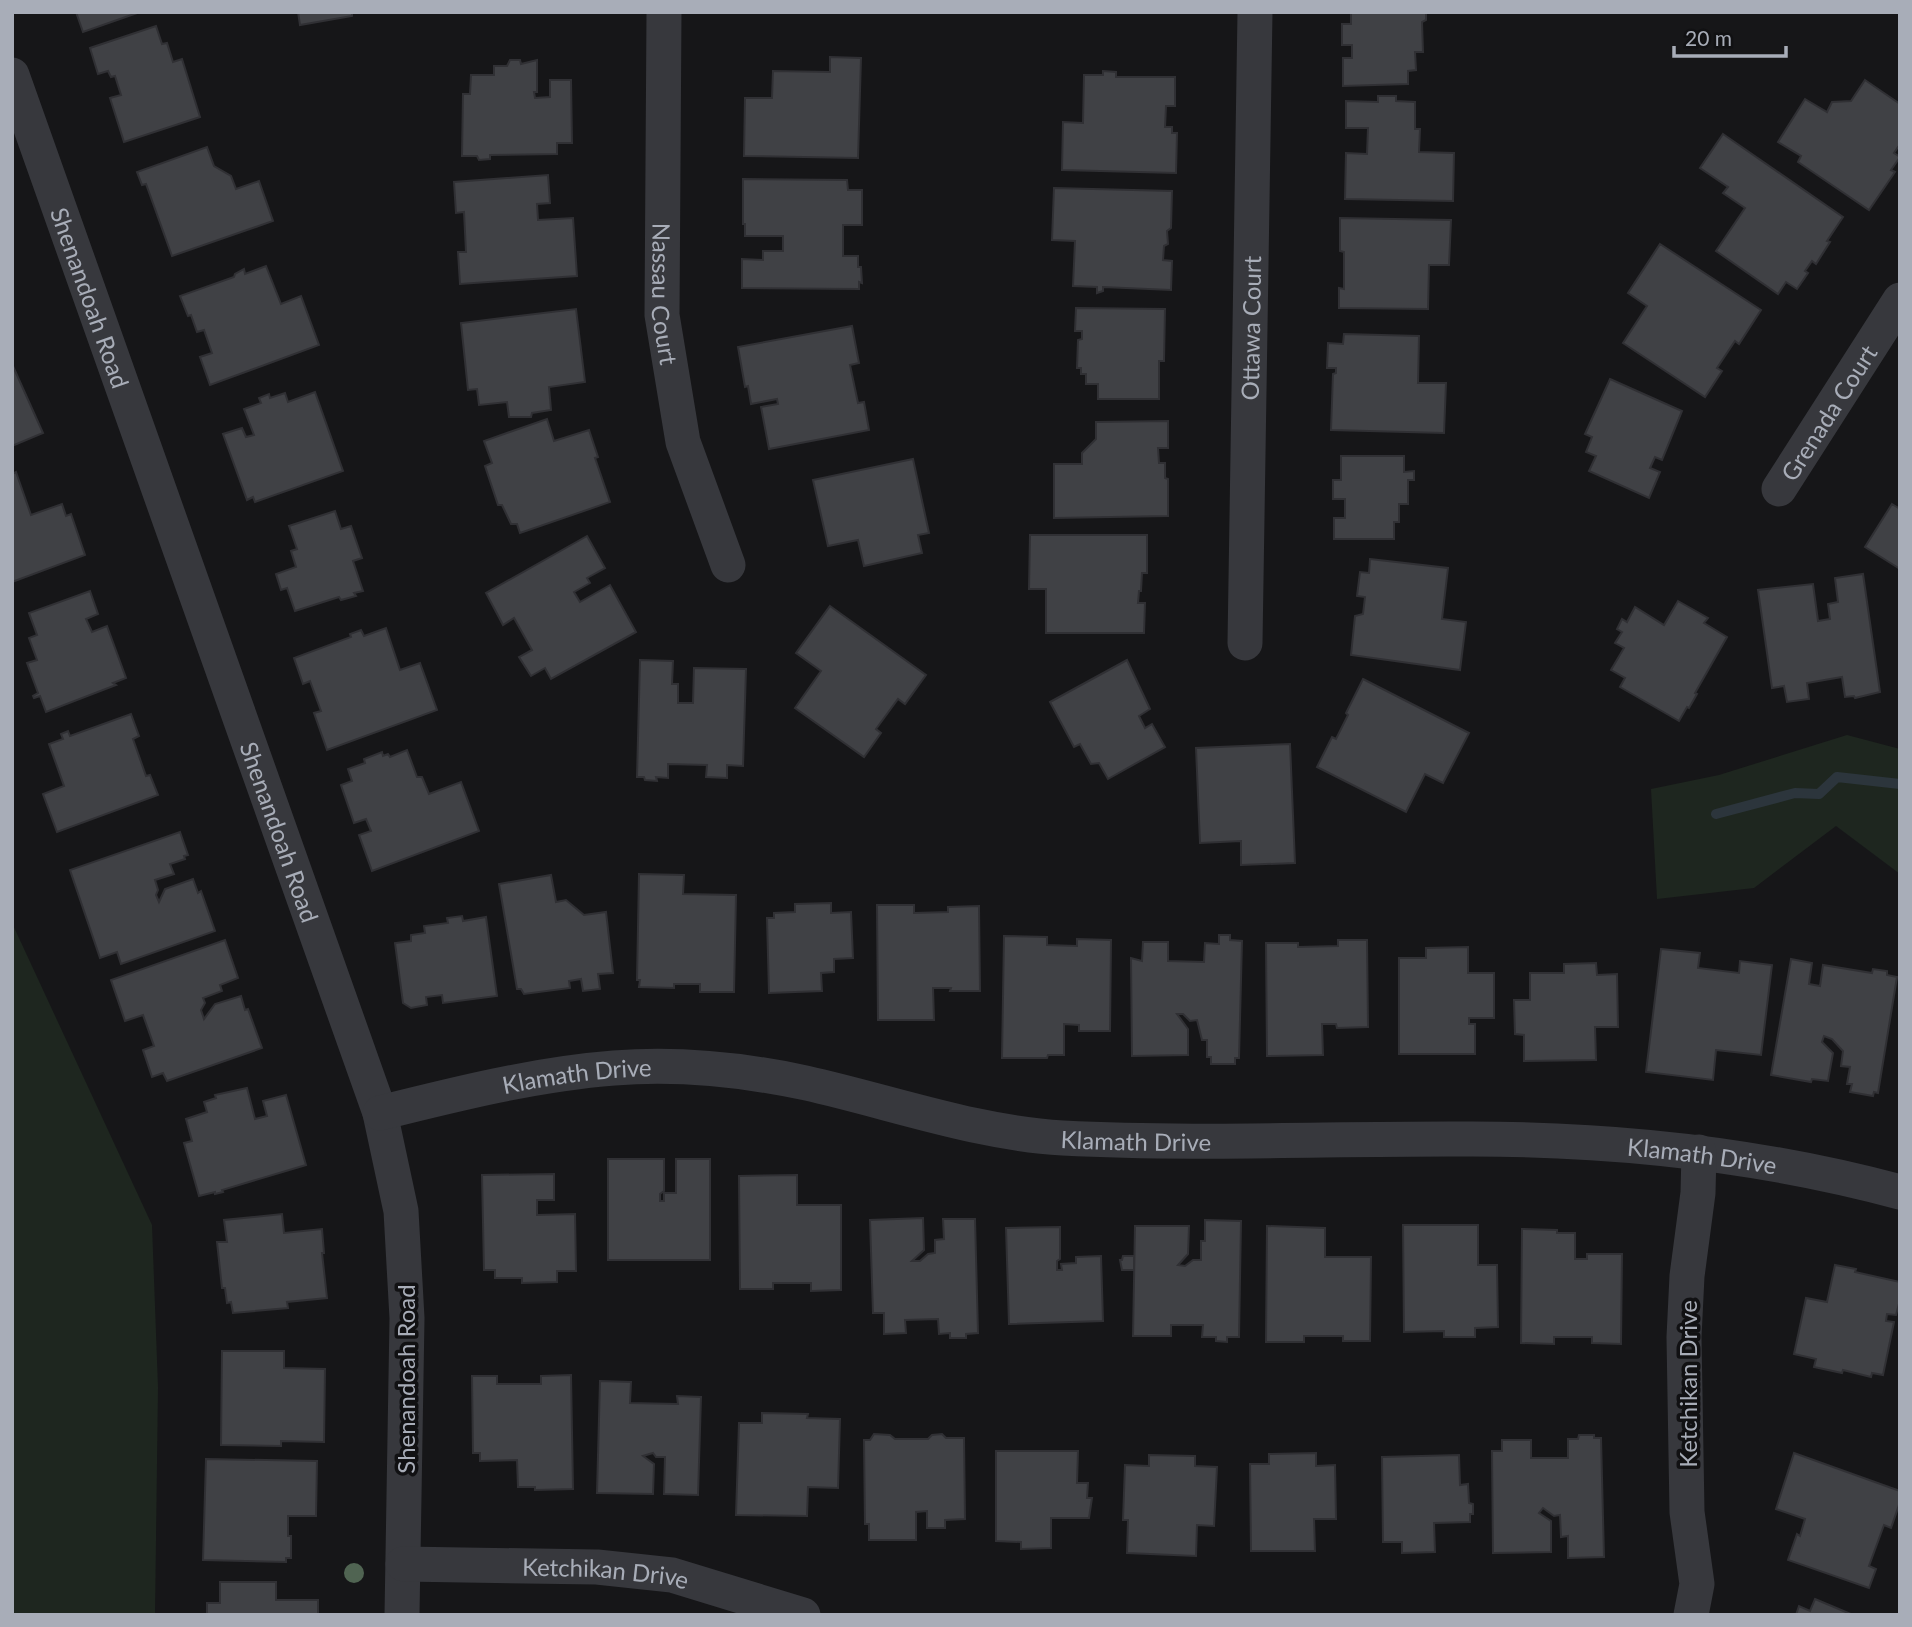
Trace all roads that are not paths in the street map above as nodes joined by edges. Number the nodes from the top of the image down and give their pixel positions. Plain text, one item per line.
1 (664, 12) edge
2 (1255, 12) edge
3 (12, 75) edge
4 (1900, 300) edge
5 (1779, 489) dead end
6 (727, 565) dead end
7 (1245, 643) dead end
8 (380, 1113) junction
9 (1699, 1152) junction
10 (1900, 1192) edge
11 (403, 1564) junction
12 (402, 1615) edge
13 (803, 1615) edge
14 (1691, 1615) edge

1 - 6 street, Nassau Court
2 - 7 street, Ottawa Court
3 - 8 street, Shenandoah Road
4 - 5 street, Grenada Court
8 - 9 street, Klamath Drive
8 - 11 street, Shenandoah Road
9 - 10 street, Klamath Drive
9 - 14 street, Ketchikan Drive
11 - 12 street, Shenandoah Road
11 - 13 street, Ketchikan Drive

